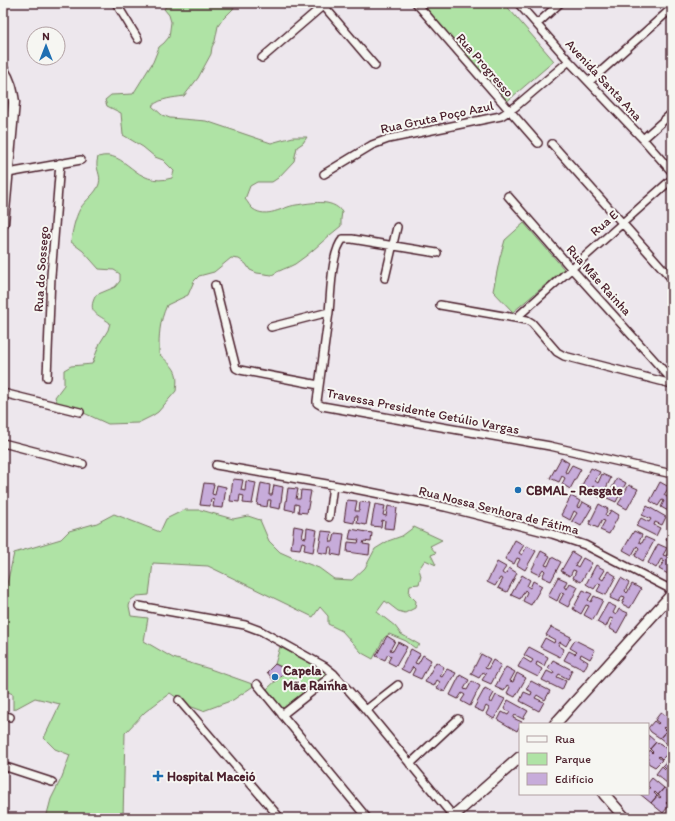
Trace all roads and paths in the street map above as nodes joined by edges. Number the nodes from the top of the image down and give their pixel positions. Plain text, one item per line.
1 (116, 3) edge
2 (416, 3) edge
3 (518, 3) edge
4 (560, 3) edge
5 (324, 4) edge
6 (672, 8) edge
7 (537, 24) junction
8 (138, 39) dead end
9 (262, 58) dead end
10 (569, 61) junction
11 (375, 66) dead end
12 (3, 70) edge
13 (589, 82) junction
14 (509, 112) junction
15 (672, 112) edge
16 (13, 119) junction
17 (3, 124) edge
18 (643, 139) junction
19 (538, 143) dead end
20 (552, 144) dead end
21 (81, 160) dead end
22 (60, 163) junction
23 (672, 172) edge
24 (8, 173) junction
25 (324, 174) dead end
26 (672, 179) edge
27 (508, 196) dead end
28 (3, 223) edge
29 (622, 223) junction
30 (397, 227) dead end
31 (392, 246) junction
32 (437, 253) dead end
33 (571, 268) junction
34 (385, 278) dead end
35 (672, 279) edge
36 (215, 285) dead end
37 (440, 305) dead end
38 (329, 312) junction
39 (516, 318) junction
40 (271, 327) dead end
41 (47, 377) dead end
42 (672, 382) edge
43 (319, 385) junction
44 (3, 393) edge
45 (80, 412) dead end
46 (3, 443) edge
47 (84, 464) dead end
48 (216, 465) dead end
49 (672, 474) edge
50 (333, 485) junction
51 (329, 517) dead end
52 (672, 590) edge
53 (672, 594) edge
54 (139, 606) dead end
55 (334, 674) junction
56 (257, 684) dead end
57 (398, 684) dead end
58 (179, 700) dead end
59 (366, 710) junction
60 (282, 715) junction
61 (458, 719) dead end
62 (556, 723) edge
63 (519, 758) edge
64 (410, 764) junction
65 (3, 766) edge
66 (52, 782) dead end
67 (605, 795) edge
68 (452, 817) edge
69 (280, 818) edge
70 (367, 818) edge
71 (625, 818) edge

1 - 8 street
2 - 14 street, Rua Progresso
3 - 7 street, Avenida Santa Ana
4 - 7 street
5 - 9 street
5 - 11 street
6 - 13 street
7 - 10 street, Avenida Santa Ana
10 - 13 street, Avenida Santa Ana
10 - 14 street, Rua Gruta Poço Azul
12 - 16 street
13 - 18 street, Avenida Santa Ana
14 - 19 street, Rua Progresso
14 - 25 street, Rua Gruta Poço Azul
15 - 18 street
16 - 17 street
16 - 24 street
18 - 23 street, Avenida Santa Ana
20 - 29 street
21 - 22 street
22 - 24 street
22 - 41 street, Rua do Sossego
24 - 28 street
26 - 29 street, Rua E
27 - 33 street, Rua Mãe Rainha
29 - 33 street, Rua E
29 - 35 street
30 - 31 street
31 - 32 street
31 - 34 street
31 - 38 street, Travessa Presidente Getúlio Vargas
33 - 39 street, Rua E
33 - 42 street, Rua Mãe Rainha
36 - 43 street
37 - 39 street
38 - 40 street
38 - 43 street, Travessa Presidente Getúlio Vargas
39 - 42 street
43 - 49 street, Travessa Presidente Getúlio Vargas
44 - 45 street
46 - 47 street
48 - 50 street, Rua Nossa Senhora de Fátima
50 - 51 street
50 - 52 street, Rua Nossa Senhora de Fátima
53 - 62 street
54 - 55 street
55 - 59 street
55 - 60 street
56 - 60 street
57 - 59 street
58 - 69 street
59 - 64 street
60 - 70 street
61 - 64 street
63 - 68 street
64 - 68 street
65 - 66 street
67 - 71 street

